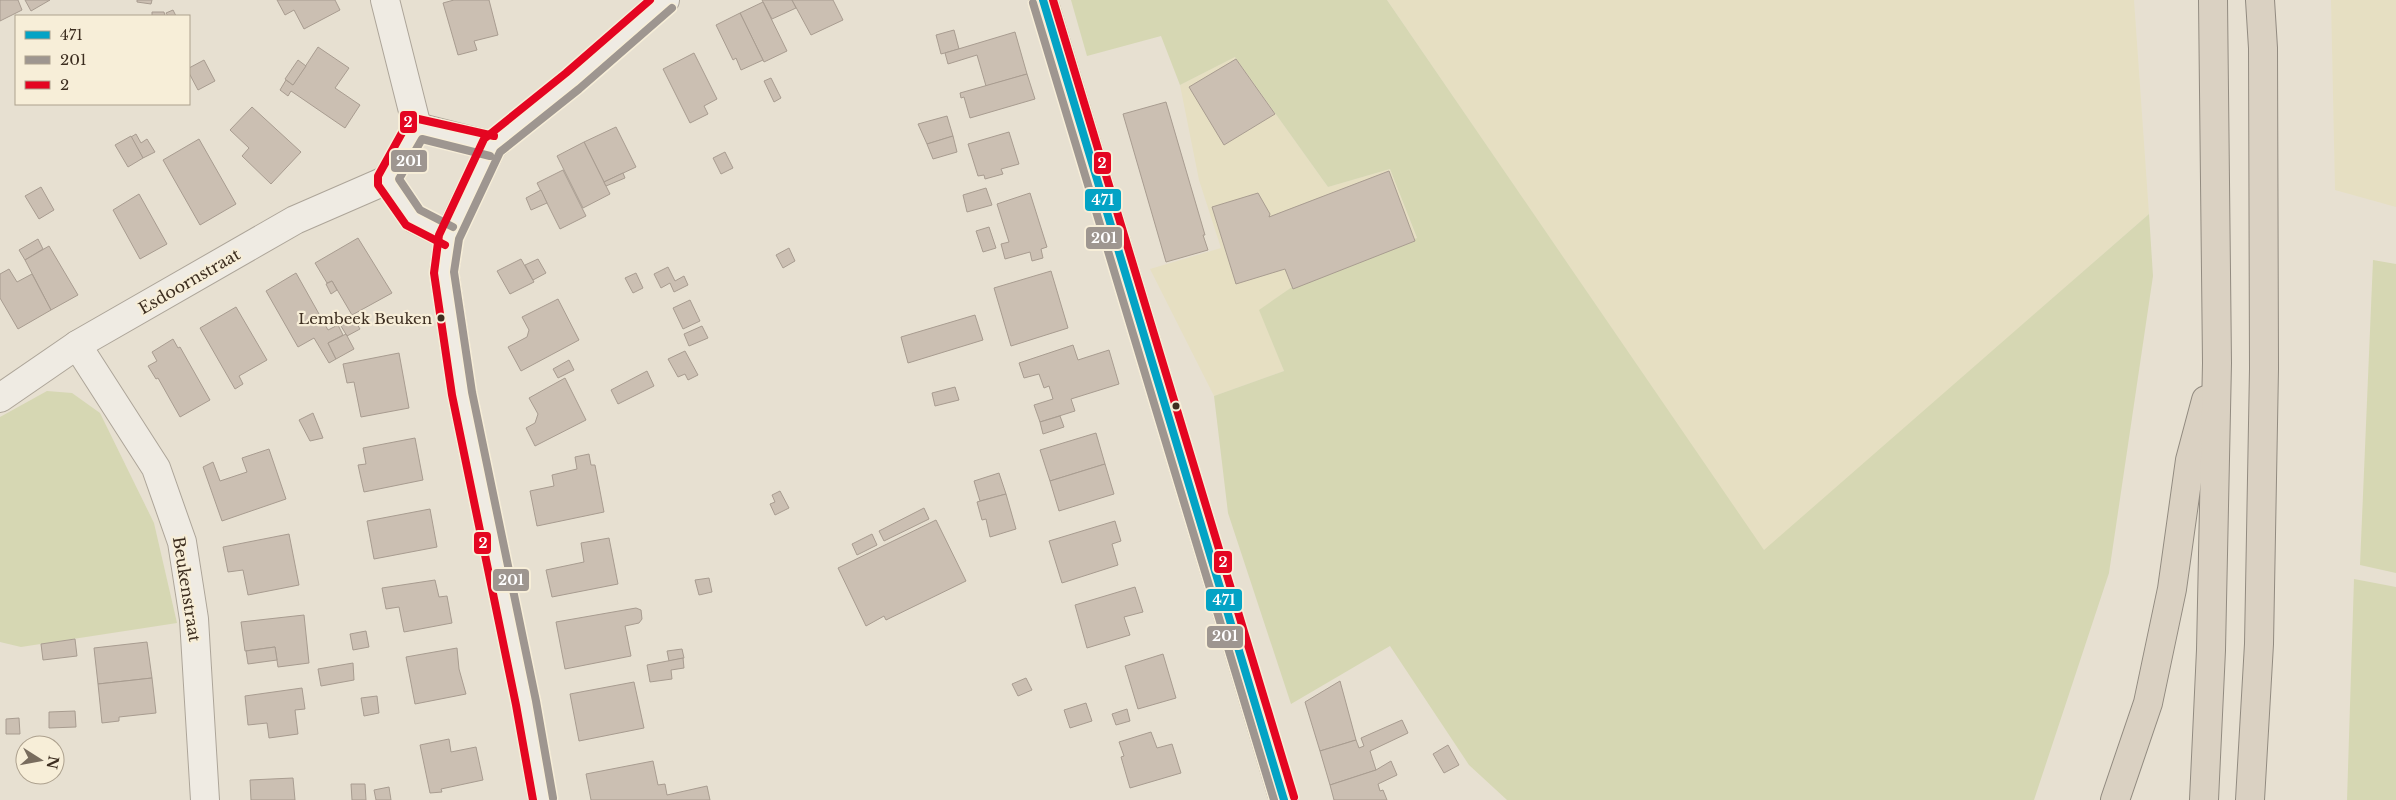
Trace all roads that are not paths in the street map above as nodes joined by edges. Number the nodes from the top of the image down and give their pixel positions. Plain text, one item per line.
1 (385, 0) edge
2 (665, 0) edge
3 (1043, 0) edge
4 (2213, 0) edge
5 (2260, 0) edge
6 (417, 127) junction
7 (492, 146) junction
8 (387, 180) junction
9 (449, 236) junction
10 (77, 345) junction
11 (2217, 363) junction
12 (0, 398) edge
13 (205, 800) edge
14 (543, 800) edge
15 (1284, 800) edge
16 (2115, 800) edge
17 (2204, 800) edge
18 (2250, 800) edge

1 - 6 street
2 - 7 street
3 - 15 main road
4 - 11 highway
5 - 18 highway
6 - 7 street
6 - 8 street
7 - 9 street
8 - 9 street
8 - 10 street, Esdoornstraat
9 - 14 street
10 - 12 street, Esdoornstraat
10 - 13 street, Beukenstraat
11 - 16 highway
11 - 17 highway

